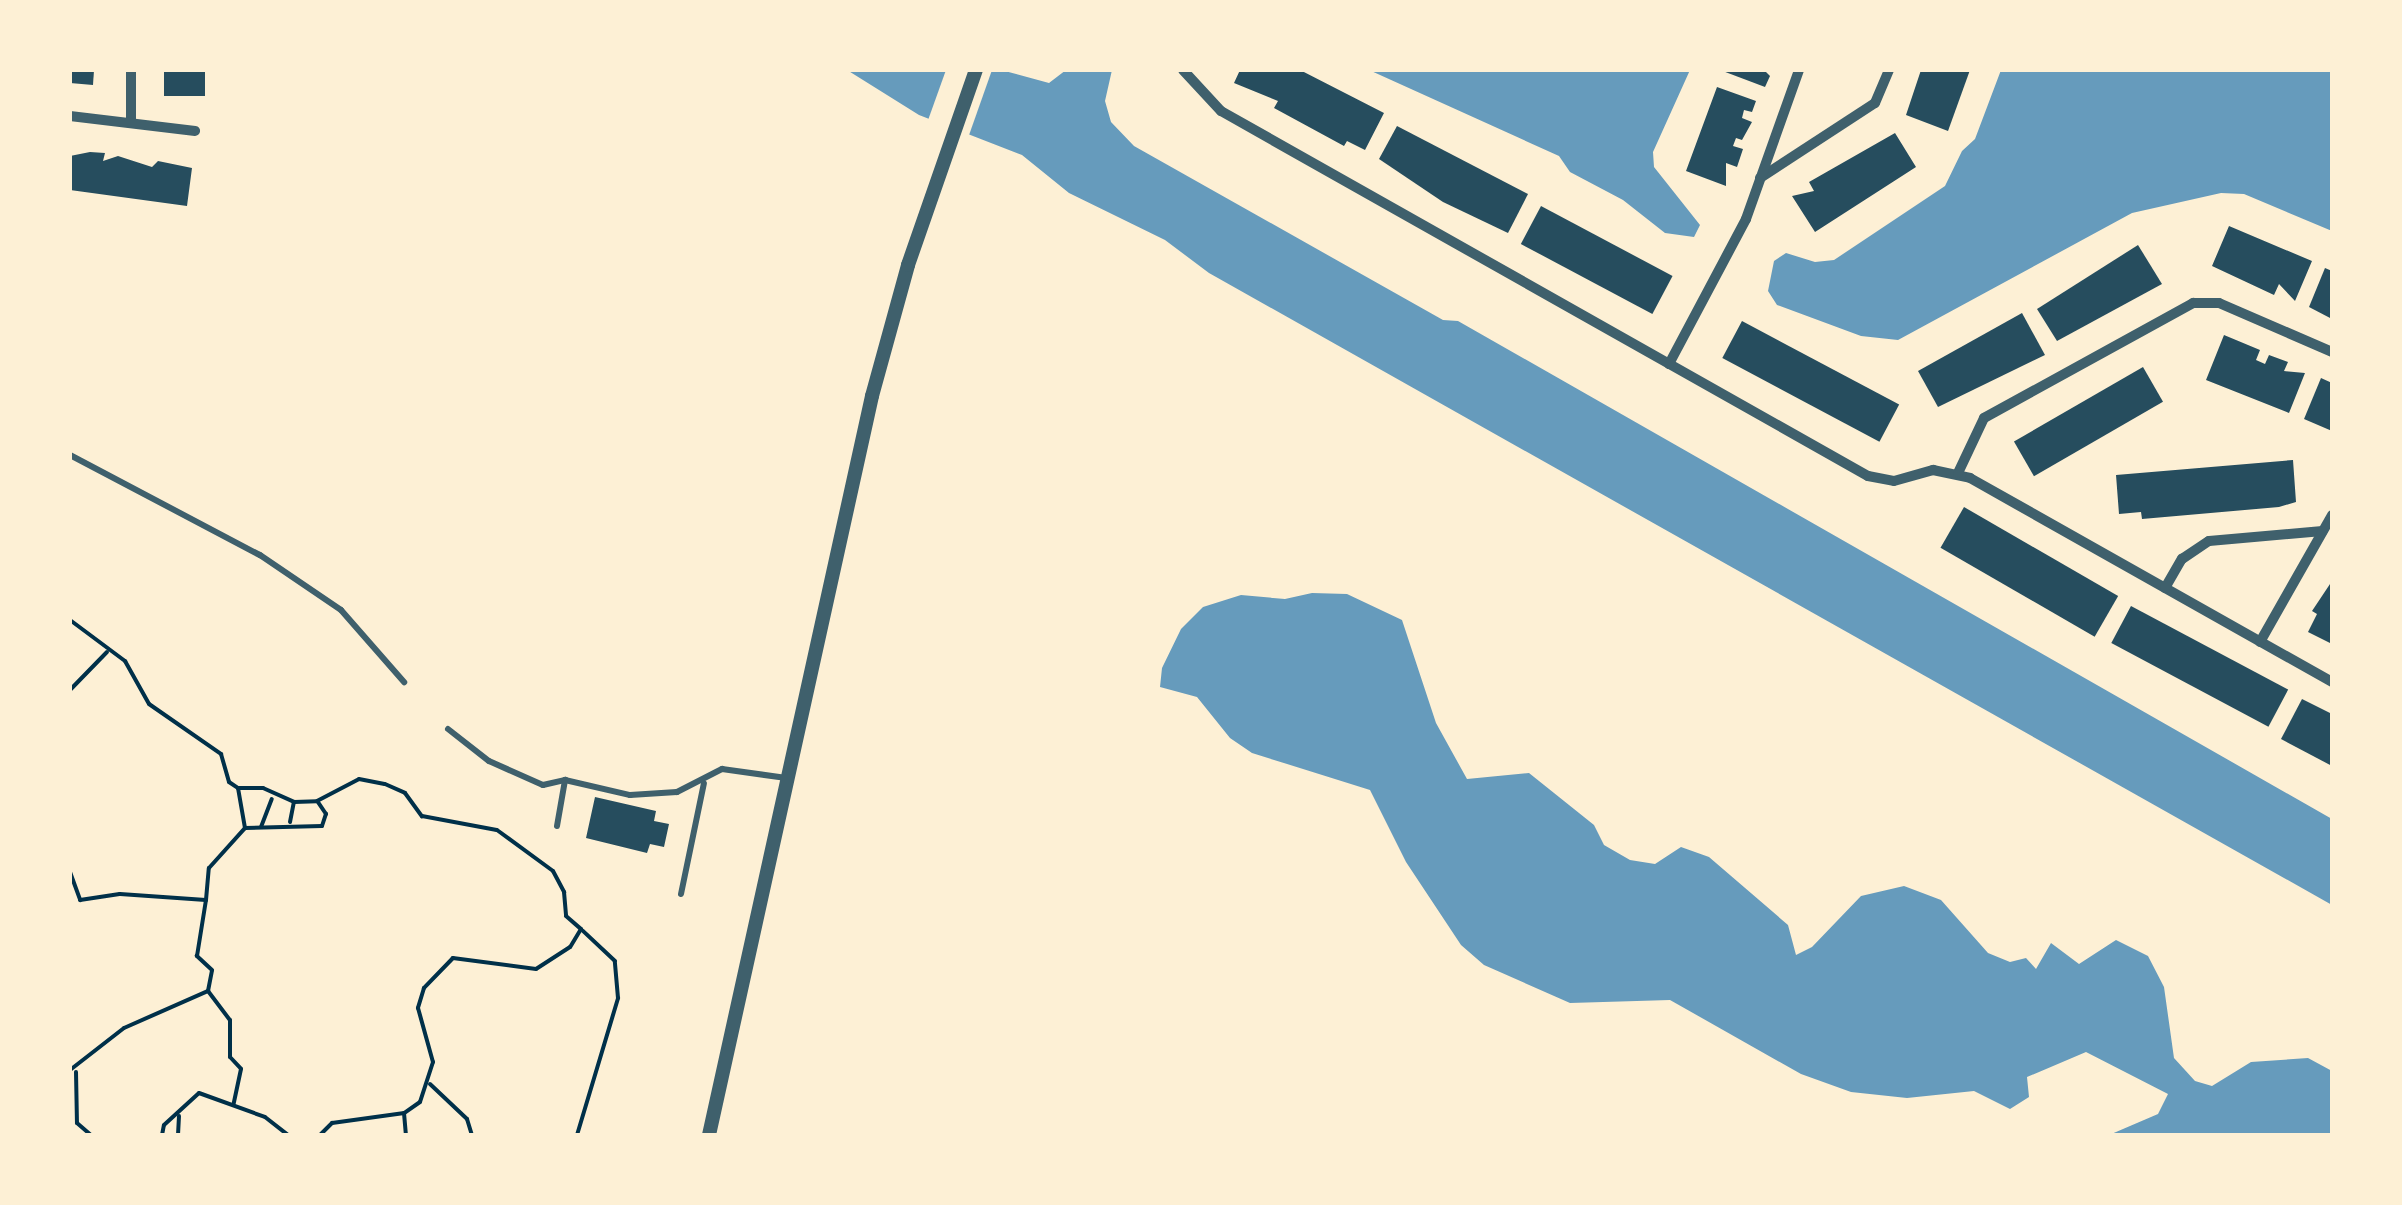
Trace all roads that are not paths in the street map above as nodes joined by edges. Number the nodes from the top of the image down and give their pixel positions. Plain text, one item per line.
1 (130, 70) edge
2 (976, 70) edge
3 (1183, 70) edge
4 (1798, 70) edge
5 (1889, 70) edge
6 (70, 116) edge
7 (132, 123) junction
8 (195, 132) dead end
9 (1760, 178) junction
10 (2332, 352) edge
11 (1669, 364) junction
12 (70, 455) edge
13 (1958, 473) junction
14 (2332, 516) edge
15 (2323, 531) junction
16 (2165, 588) junction
17 (2260, 642) junction
18 (404, 682) dead end
19 (2332, 682) edge
20 (448, 729) dead end
21 (792, 779) junction
22 (566, 780) junction
23 (704, 782) junction
24 (557, 826) dead end
25 (680, 894) dead end
26 (709, 1135) edge

1 - 7 street
2 - 21 street
3 - 11 street
4 - 9 street
5 - 9 street
6 - 7 street
7 - 8 street
9 - 11 street
10 - 13 street
11 - 13 street
12 - 18 lane
13 - 16 street
14 - 15 street
15 - 16 street
15 - 17 street
16 - 17 street
17 - 19 street
20 - 22 lane
21 - 23 lane
21 - 26 street
22 - 23 lane
22 - 24 lane
23 - 25 lane

